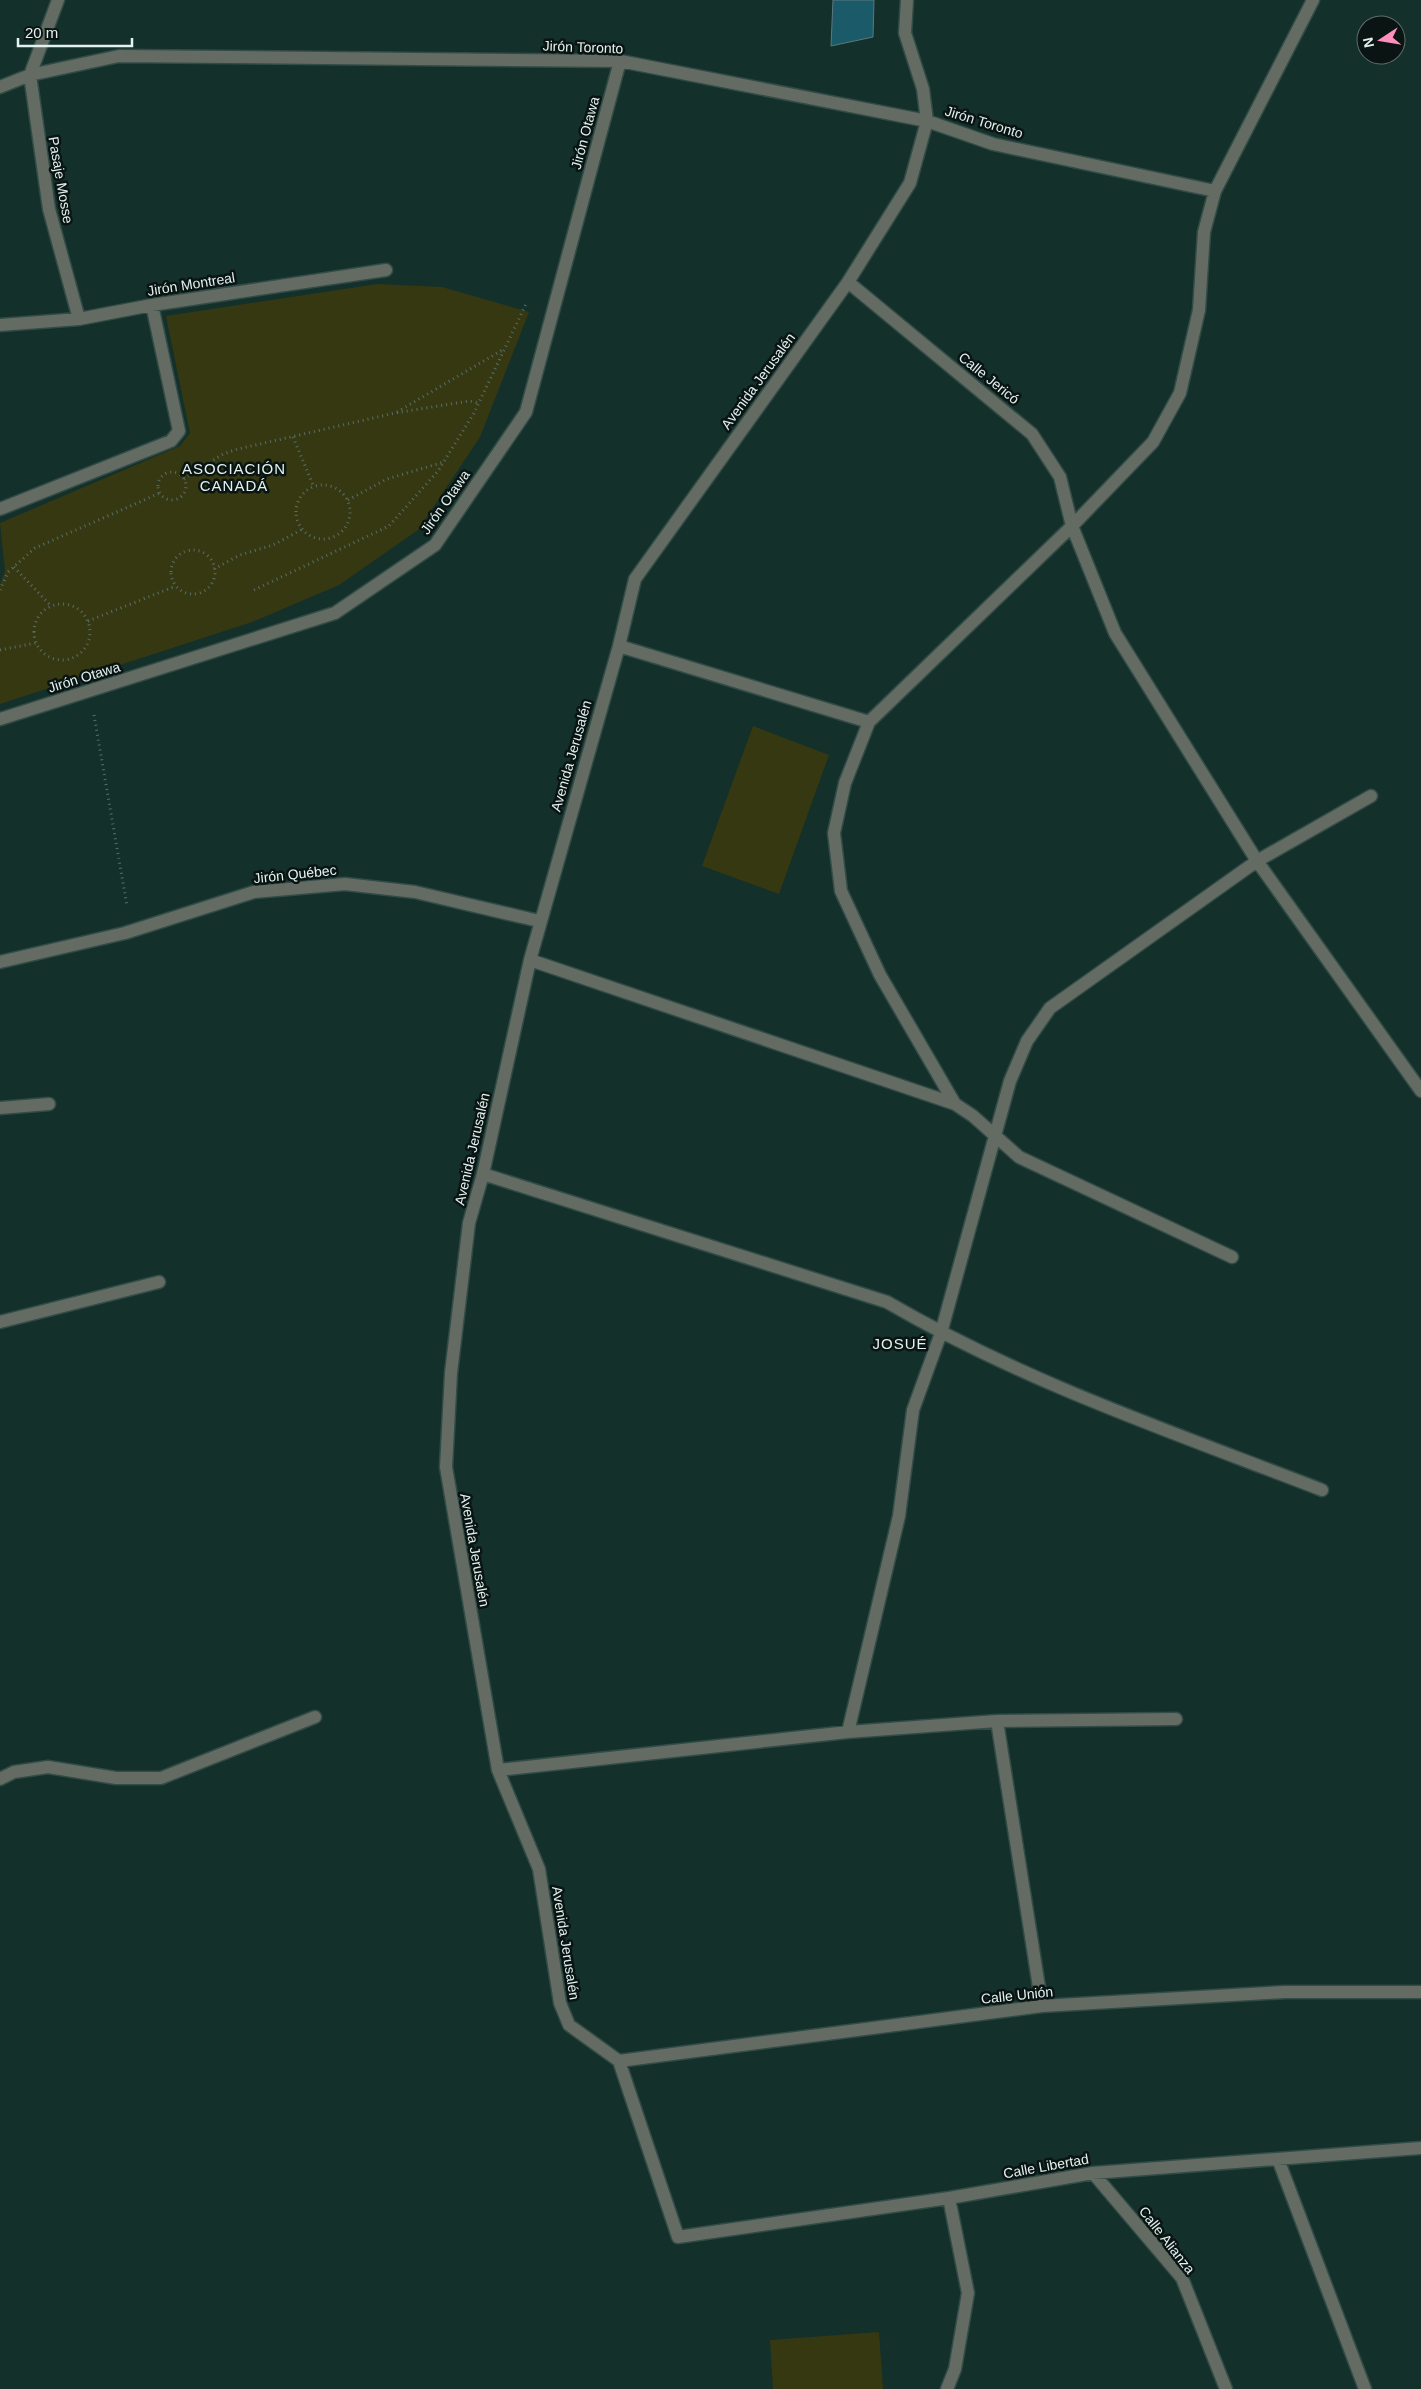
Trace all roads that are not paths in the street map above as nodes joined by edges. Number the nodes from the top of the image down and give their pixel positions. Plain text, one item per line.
1 (58, 0) edge
2 (907, 0) edge
3 (1313, 0) edge
4 (620, 61) junction
5 (30, 74) junction
6 (0, 87) edge
7 (927, 120) junction
8 (1215, 191) junction
9 (386, 270) dead end
10 (848, 282) junction
11 (152, 305) junction
12 (79, 319) junction
13 (0, 325) edge
14 (0, 509) edge
15 (1072, 526) junction
16 (619, 646) junction
17 (0, 719) edge
18 (868, 722) junction
19 (1371, 796) dead end
20 (1257, 861) junction
21 (539, 921) junction
22 (530, 960) junction
23 (0, 962) edge
24 (1421, 1091) edge
25 (49, 1104) dead end
26 (955, 1104) junction
27 (0, 1108) edge
28 (995, 1138) junction
29 (483, 1174) junction
30 (1232, 1257) dead end
31 (159, 1282) dead end
32 (0, 1322) edge
33 (941, 1334) junction
34 (1322, 1490) dead end
35 (315, 1717) dead end
36 (1176, 1719) dead end
37 (997, 1721) junction
38 (848, 1732) junction
39 (498, 1770) junction
40 (0, 1779) edge
41 (1421, 1992) edge
42 (1042, 2006) junction
43 (619, 2061) junction
44 (1421, 2148) edge
45 (1278, 2159) junction
46 (1093, 2173) junction
47 (949, 2198) junction
48 (947, 2389) edge
49 (1226, 2389) edge
50 (1365, 2389) edge

1 - 5 street
2 - 7 street
3 - 8 street
4 - 5 street, Jirón Toronto
4 - 7 street, Jirón Toronto
4 - 17 street, Jirón Otawa
5 - 6 street, Jirón Toronto
5 - 12 street, Pasaje Mosse
7 - 8 street, Jirón Toronto
7 - 10 street, Avenida Jerusalén
8 - 15 street
9 - 11 street, Jirón Montreal
10 - 15 street, Calle Jericó
10 - 16 street, Avenida Jerusalén
11 - 12 street, Jirón Montreal
11 - 14 street
12 - 13 street, Jirón Montreal
15 - 18 street
15 - 20 street, Calle Jericó
16 - 18 street
16 - 21 street, Avenida Jerusalén
18 - 26 street
19 - 20 street
20 - 24 street, Calle Jericó
20 - 28 street
21 - 22 street, Avenida Jerusalén
21 - 23 street, Jirón Québec
22 - 26 street
22 - 29 street, Avenida Jerusalén
25 - 27 street
26 - 28 street
28 - 30 street
28 - 33 street
29 - 33 street
29 - 39 street, Avenida Jerusalén
31 - 32 street
33 - 34 street
33 - 38 street
35 - 40 street
36 - 37 street
37 - 38 street
37 - 42 street
38 - 39 street
39 - 43 street, Avenida Jerusalén
41 - 42 street, Calle Unión
42 - 43 street, Calle Unión
43 - 47 street, Calle Libertad
44 - 45 street, Calle Libertad
45 - 46 street, Calle Libertad
45 - 50 street
46 - 47 street, Calle Libertad
46 - 49 street, Calle Alianza
47 - 48 street

